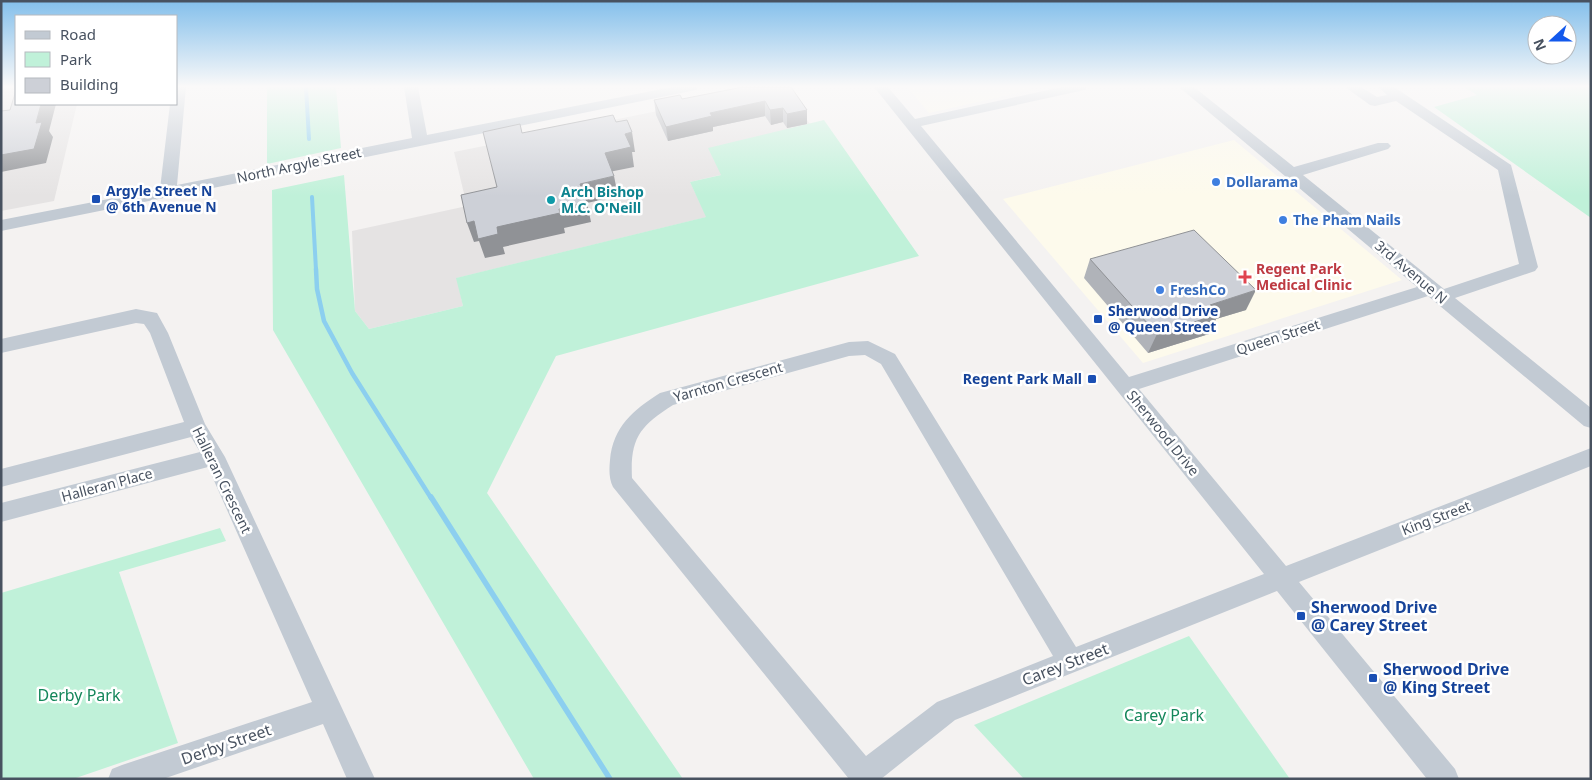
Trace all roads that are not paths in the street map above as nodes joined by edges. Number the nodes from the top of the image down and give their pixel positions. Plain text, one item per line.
1 (176, 123) edge
2 (417, 123) edge
3 (505, 123) edge
4 (1231, 123) edge
5 (1438, 123) edge
6 (912, 124) edge
7 (420, 140) junction
8 (1384, 146) dead end
9 (1291, 172) junction
10 (168, 192) junction
11 (1, 226) edge
12 (1436, 293) junction
13 (1, 346) edge
14 (1125, 386) junction
15 (1591, 420) edge
16 (196, 427) junction
17 (214, 457) junction
18 (1591, 457) edge
19 (1, 478) edge
20 (1, 513) edge
21 (1282, 578) junction
22 (1071, 662) junction
23 (329, 709) junction
24 (865, 777) edge
25 (122, 779) edge
26 (361, 779) edge
27 (1445, 779) edge

1 - 10 street
2 - 7 street
3 - 7 street, North Argyle Street
4 - 9 street, 3rd Avenue N
5 - 12 street, Queen Street
6 - 14 street, Sherwood Drive
7 - 10 street, North Argyle Street
8 - 9 street
9 - 12 street, 3rd Avenue N
10 - 11 street, North Argyle Street
12 - 14 street, Queen Street
12 - 15 street, 3rd Avenue N
13 - 16 street, Halleran Crescent
14 - 21 street, Sherwood Drive
16 - 17 street, Halleran Crescent
16 - 19 street
17 - 20 street, Halleran Place
17 - 23 street, Halleran Crescent
18 - 21 street, King Street
21 - 22 street, Carey Street
21 - 27 street, Sherwood Drive
22 - 24 street, Carey Street
22 - 24 street, Yarnton Crescent
23 - 25 street, Derby Street
23 - 26 street, Halleran Crescent

